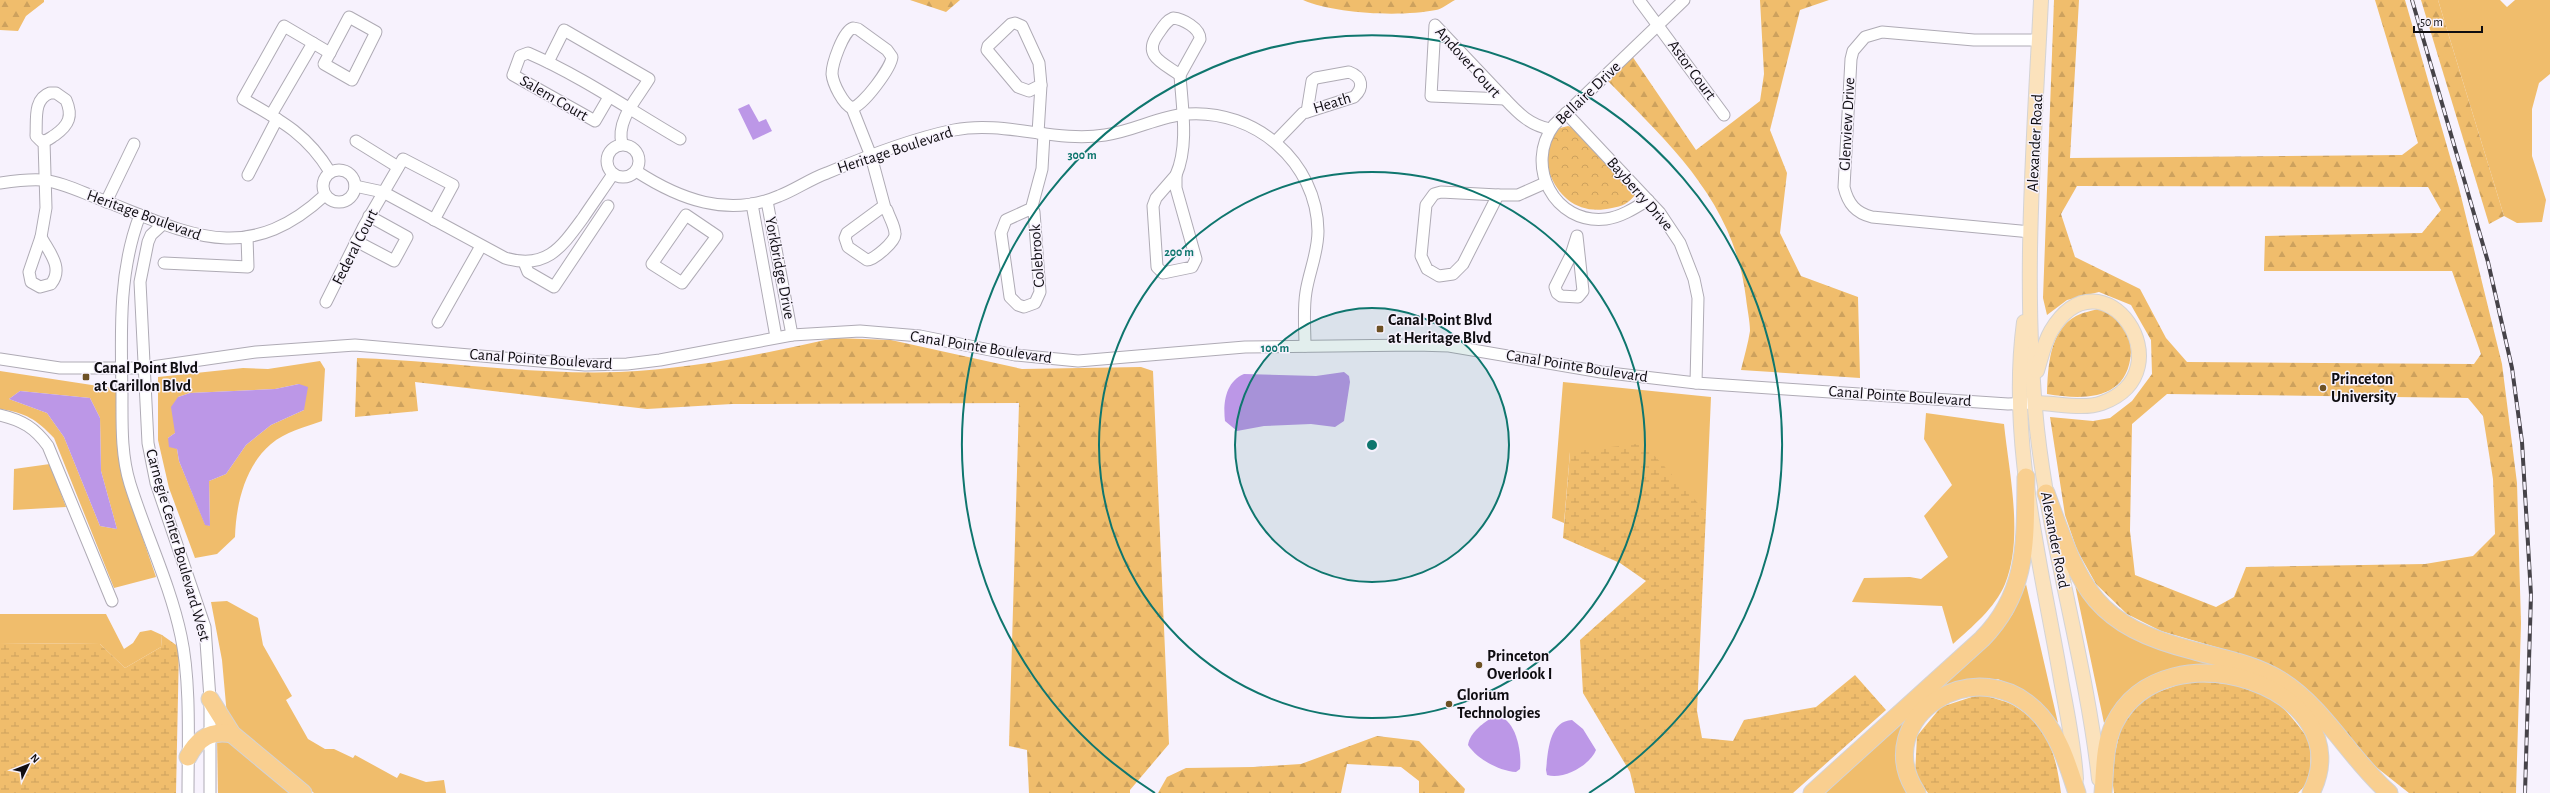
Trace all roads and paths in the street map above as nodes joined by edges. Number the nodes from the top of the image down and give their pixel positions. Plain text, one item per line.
1 (1639, 0) edge
2 (1684, 0) edge
3 (2041, 0) edge
4 (1660, 26) junction
5 (2039, 40) junction
6 (313, 43) junction
7 (330, 53) junction
8 (548, 62) junction
9 (1180, 75) junction
10 (1041, 85) junction
11 (609, 97) junction
12 (1505, 99) junction
13 (852, 108) junction
14 (631, 110) junction
15 (1308, 112) junction
16 (1566, 113) junction
17 (1183, 114) junction
18 (1724, 115) dead end
19 (274, 117) junction
20 (1550, 129) junction
21 (1041, 133) junction
22 (680, 139) dead end
23 (356, 141) dead end
24 (44, 142) dead end
25 (1275, 142) junction
26 (134, 144) dead end
27 (622, 144) junction
28 (871, 156) junction
29 (398, 167) junction
30 (636, 171) junction
31 (330, 172) junction
32 (613, 174) junction
33 (248, 175) dead end
34 (1176, 175) junction
35 (43, 180) junction
36 (1545, 182) junction
37 (0, 183) edge
38 (355, 186) junction
39 (384, 192) junction
40 (1498, 195) junction
41 (325, 196) junction
42 (690, 200) junction
43 (1648, 200) junction
44 (767, 201) junction
45 (106, 202) junction
46 (752, 204) junction
47 (608, 206) dead end
48 (885, 208) junction
49 (1031, 210) junction
50 (140, 215) junction
51 (686, 215) junction
52 (369, 216) junction
53 (1582, 217) junction
54 (434, 220) junction
55 (164, 224) junction
56 (2031, 232) junction
57 (1577, 236) junction
58 (41, 237) dead end
59 (247, 238) junction
60 (356, 242) junction
61 (481, 246) junction
62 (524, 262) junction
63 (164, 264) dead end
64 (2029, 285) junction
65 (326, 302) dead end
66 (438, 322) dead end
67 (792, 335) junction
68 (776, 337) junction
69 (1305, 346) junction
70 (0, 359) edge
71 (144, 368) junction
72 (121, 369) junction
73 (1696, 383) junction
74 (2034, 383) junction
75 (2021, 404) junction
76 (2036, 404) junction
77 (0, 415) edge
78 (2026, 478) junction
79 (2046, 493) junction
80 (112, 601) dead end
81 (210, 699) junction
82 (209, 734) junction
83 (232, 734) junction
84 (188, 757) junction
85 (188, 793) edge
86 (210, 793) edge
87 (303, 793) edge
88 (1812, 793) edge
89 (1917, 793) edge
90 (2077, 793) edge
91 (2102, 793) edge
92 (2310, 793) edge
93 (2389, 793) edge

1 - 4 street, Astor Court
2 - 4 street, Bellaire Drive
3 - 5 main road, Alexander Road
4 - 16 street, Bellaire Drive
4 - 18 street, Astor Court
5 - 56 main road, Alexander Road
5 - 56 street, Glenview Drive
6 - 7 street
6 - 19 street
6 - 19 street
7 - 7 street
8 - 11 street, Salem Court
8 - 11 street, Salem Court
8 - 14 street, Salem Court
9 - 9 street
9 - 17 street
10 - 10 street
10 - 21 street
11 - 14 street, Salem Court
12 - 12 street, Andover Court
12 - 20 street
13 - 13 street
13 - 28 street
14 - 22 street, Salem Court
14 - 27 street, Salem Court
15 - 15 street, Heath
15 - 25 street, Heath
16 - 20 street, Bellaire Drive
16 - 43 street, Bayberry Drive
17 - 21 street, Heritage Boulevard
17 - 25 street, Heritage Boulevard
17 - 34 street
19 - 31 street
19 - 33 street
20 - 36 street, Bellaire Drive
21 - 28 street, Heritage Boulevard
21 - 49 street
23 - 29 street
24 - 35 street
25 - 69 street, Heritage Boulevard
26 - 45 street
27 - 30 street
27 - 32 street
28 - 44 street, Heritage Boulevard
28 - 48 street
29 - 39 street, Federal Court
29 - 54 street
30 - 32 street
30 - 42 street, Heritage Boulevard
31 - 38 street
31 - 41 street
32 - 62 street
34 - 34 street
35 - 37 street, Heritage Boulevard
35 - 45 street, Heritage Boulevard
35 - 58 street
36 - 40 street
36 - 53 street, Bellaire Drive
38 - 39 street
38 - 41 street
39 - 52 street, Federal Court
39 - 54 street
40 - 40 street
41 - 59 street, Heritage Boulevard
42 - 46 street, Heritage Boulevard
42 - 51 street
43 - 53 street, Bellaire Drive
43 - 73 street, Bayberry Drive
44 - 46 street, Heritage Boulevard
44 - 67 street, Yorkbridge Drive
45 - 50 street, Heritage Boulevard
46 - 68 street, Yorkbridge Drive
47 - 62 street
48 - 48 street
49 - 49 street, Colebrook
50 - 55 street, Heritage Boulevard
50 - 72 street, Carnegie Center Boulevard West
51 - 51 street
52 - 60 street, Federal Court
52 - 60 street
53 - 57 street
54 - 61 street
55 - 59 street, Heritage Boulevard
55 - 71 street, Carnegie Center Boulevard West
56 - 64 main road, Alexander Road
57 - 57 street
59 - 63 street
60 - 65 street, Federal Court
61 - 62 street
61 - 66 street
64 - 74 main road, Alexander Road
64 - 75 main road, Alexander Road
67 - 68 street, Canal Pointe Boulevard
67 - 69 street, Canal Pointe Boulevard
68 - 71 street, Canal Pointe Boulevard
69 - 73 street, Canal Pointe Boulevard
70 - 72 street, Canal Pointe Boulevard
71 - 72 street, Canal Pointe Boulevard
71 - 81 street, Carnegie Center Boulevard West
72 - 84 street, Carnegie Center Boulevard West
73 - 75 street, Canal Pointe Boulevard
74 - 76 main road, Alexander Road
74 - 76 main road
75 - 76 street, Canal Pointe Boulevard
75 - 78 main road, Alexander Road
76 - 79 main road, Alexander Road
77 - 80 street
78 - 88 highway
78 - 90 main road, Alexander Road
79 - 91 main road, Alexander Road
79 - 93 highway
81 - 82 street, Carnegie Center Boulevard West
81 - 83 highway
82 - 83 highway
82 - 84 highway
82 - 86 street, Carnegie Center Boulevard West
83 - 87 highway
84 - 85 street, Carnegie Center Boulevard West
89 - 90 highway
91 - 92 highway

